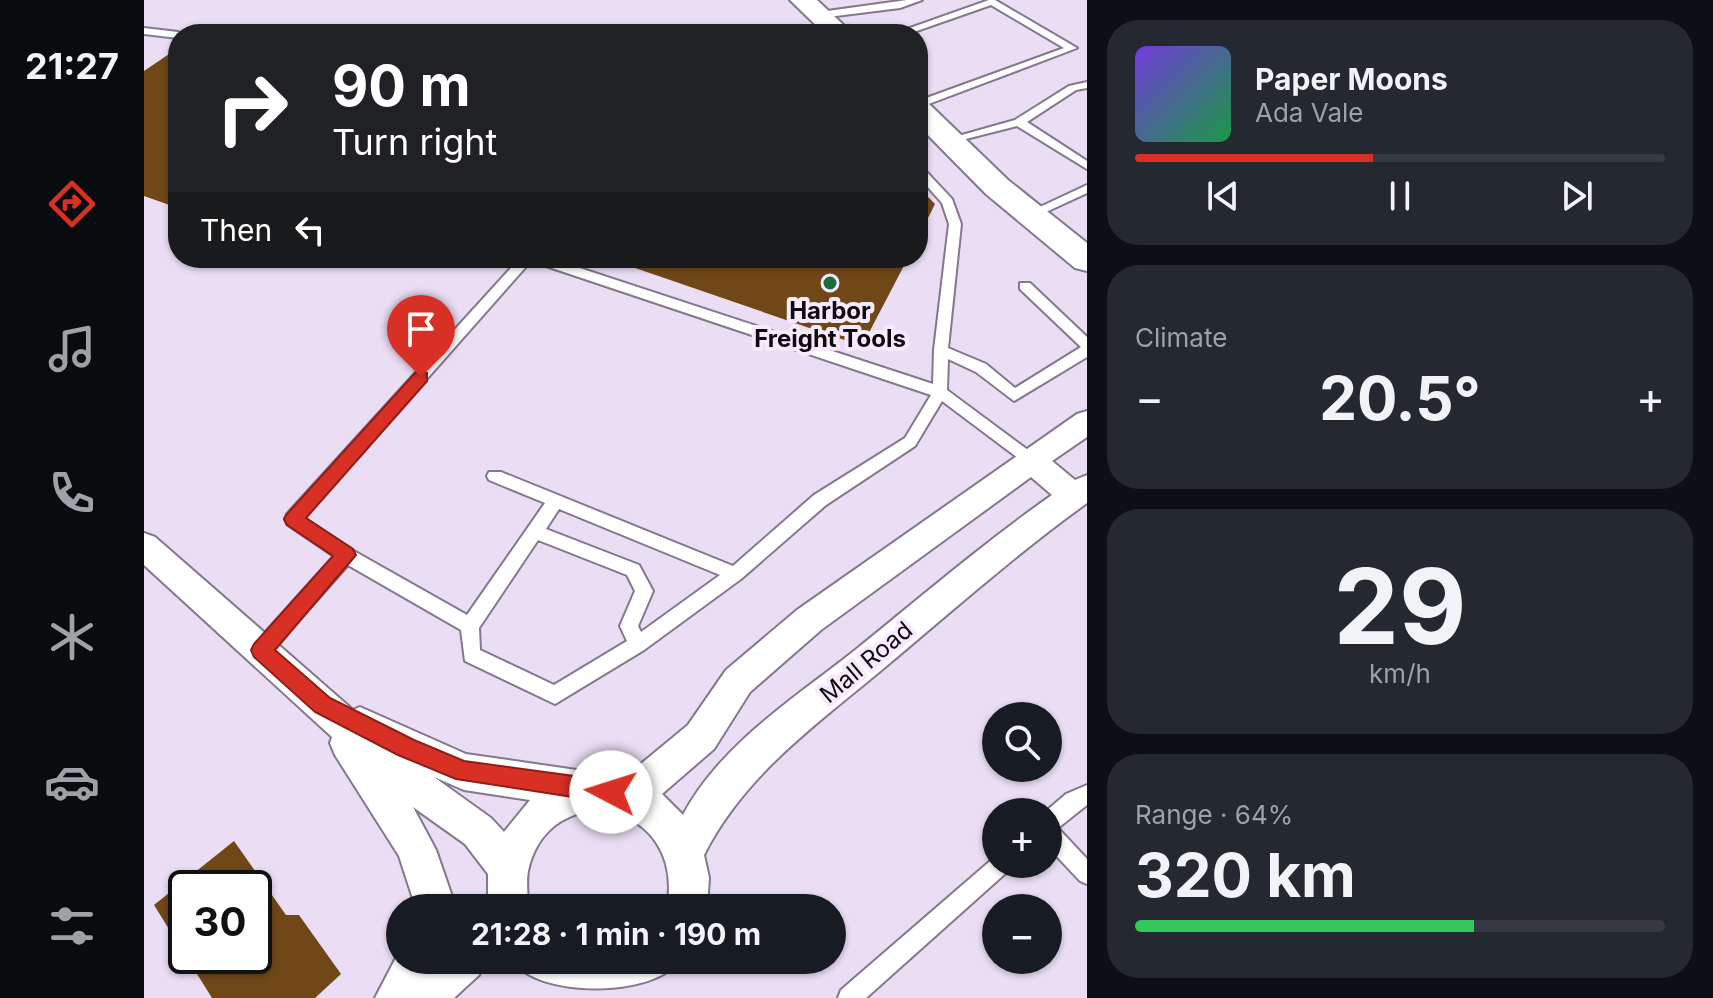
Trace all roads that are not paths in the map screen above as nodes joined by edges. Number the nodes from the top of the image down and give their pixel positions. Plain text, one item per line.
1 (866, 0) edge
2 (917, 0) edge
3 (811, 8) edge
4 (881, 8) junction
5 (829, 24) edge
6 (927, 24) edge
7 (144, 31) edge
8 (168, 34) edge
9 (1087, 85) edge
10 (928, 103) edge
11 (928, 117) edge
12 (1019, 122) junction
13 (950, 140) junction
14 (1087, 166) edge
15 (928, 180) edge
16 (1087, 189) edge
17 (1031, 214) junction
18 (1087, 260) edge
19 (518, 268) edge
20 (565, 268) edge
21 (1025, 286) dead end
22 (1087, 347) edge
23 (941, 350) junction
24 (940, 392) junction
25 (1087, 422) edge
26 (1031, 460) junction
27 (495, 476) dead end
28 (1080, 491) edge
29 (556, 501) junction
30 (535, 532) junction
31 (144, 546) edge
32 (346, 555) junction
33 (735, 574) junction
34 (470, 626) junction
35 (638, 644) junction
36 (261, 650) junction
37 (322, 705) junction
38 (592, 792) junction
39 (1087, 795) edge
40 (630, 797) junction
41 (1062, 811) edge
42 (1062, 847) edge
43 (685, 852) junction
44 (508, 867) junction
45 (1087, 874) edge
46 (985, 878) edge
47 (434, 894) edge
48 (505, 894) edge
49 (688, 894) edge
50 (409, 974) edge
51 (449, 974) edge
52 (637, 974) edge
53 (561, 991) edge
54 (396, 998) edge
55 (424, 998) edge
56 (849, 998) edge

1 - 4 lane
2 - 4 lane
3 - 4 lane
3 - 5 main road
6 - 10 lane
7 - 8 lane
9 - 12 lane
11 - 13 main road
12 - 13 lane
12 - 14 lane
13 - 17 main road
15 - 23 lane
16 - 17 lane
17 - 18 main road
19 - 32 lane
20 - 24 lane
21 - 22 lane
22 - 23 lane
23 - 24 lane
24 - 26 lane
24 - 33 lane
25 - 26 street
26 - 28 street, Mall Road
26 - 40 street
27 - 29 lane
28 - 43 street, Mall Road
29 - 30 lane
29 - 33 lane
30 - 34 lane
30 - 35 lane
31 - 36 street
32 - 34 lane
32 - 36 lane
33 - 35 lane
34 - 35 lane
36 - 37 street
37 - 38 street
37 - 44 street
37 - 47 street
38 - 40 street
38 - 44 street
39 - 41 lane
40 - 43 street
42 - 45 lane
43 - 49 street
44 - 48 street
46 - 56 lane
50 - 54 street
51 - 55 street
52 - 53 street

